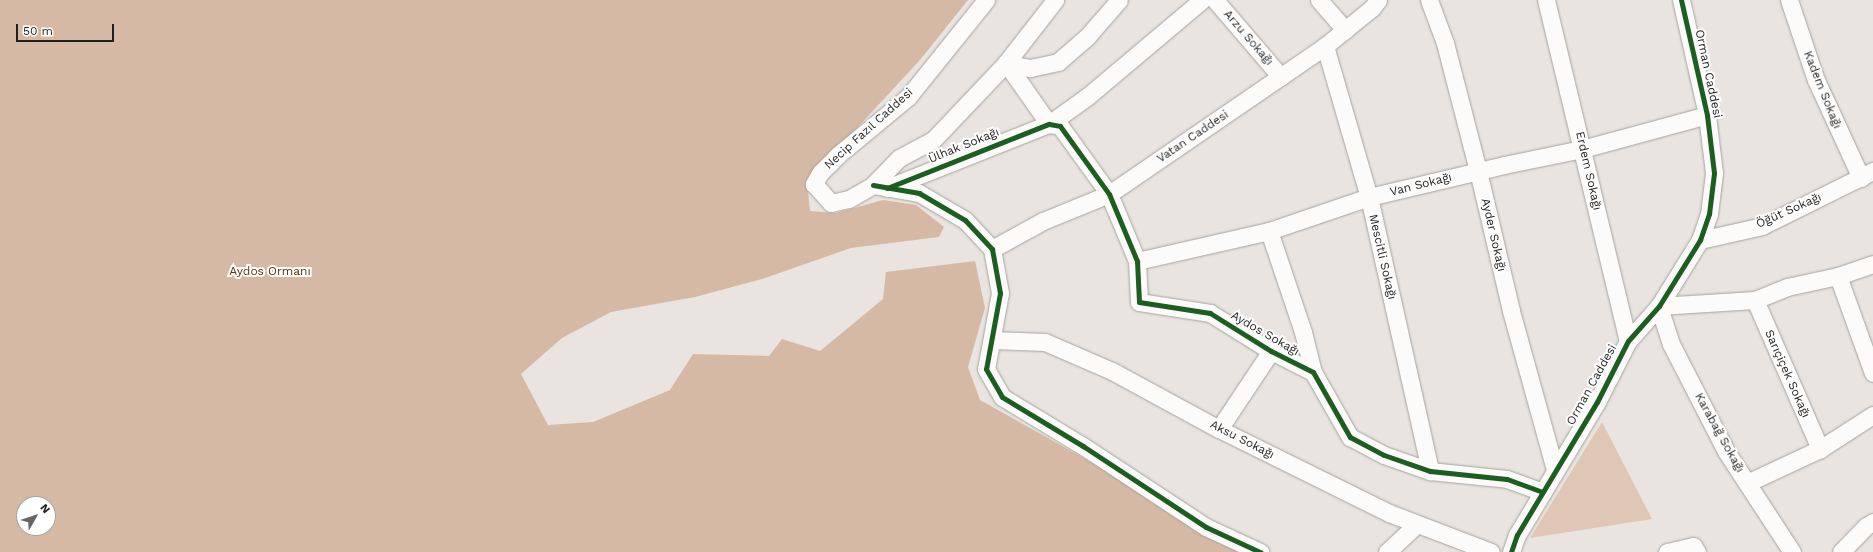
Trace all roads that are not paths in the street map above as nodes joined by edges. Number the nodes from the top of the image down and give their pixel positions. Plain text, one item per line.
1 (986, 0) edge
2 (1055, 0) edge
3 (1119, 0) edge
4 (1202, 0) edge
5 (1215, 0) edge
6 (1319, 0) edge
7 (1378, 0) edge
8 (1430, 0) edge
9 (1546, 0) edge
10 (1681, 0) edge
11 (1789, 0) edge
12 (1345, 30) junction
13 (1325, 46) junction
14 (1006, 62) junction
15 (1281, 77) junction
16 (1707, 115) junction
17 (1049, 124) junction
18 (1582, 149) junction
19 (1478, 171) junction
20 (1867, 175) edge
21 (880, 187) junction
22 (1109, 194) junction
23 (1369, 197) junction
24 (1269, 231) junction
25 (1700, 240) junction
26 (992, 249) junction
27 (1137, 261) junction
28 (1873, 264) edge
29 (1838, 276) junction
30 (1755, 300) junction
31 (1659, 306) junction
32 (992, 340) junction
33 (1628, 342) junction
34 (1271, 351) junction
35 (1313, 372) junction
36 (1873, 373) edge
37 (1873, 415) edge
38 (1218, 428) junction
39 (1820, 449) junction
40 (1555, 470) junction
41 (1430, 471) junction
42 (1747, 483) junction
43 (1543, 492) junction
44 (1873, 522) edge
45 (1416, 525) junction
46 (1695, 549) edge
47 (1260, 552) edge
48 (1387, 552) edge
49 (1491, 552) edge
50 (1511, 552) edge
51 (1667, 552) edge
52 (1792, 552) edge
53 (1841, 552) edge

1 - 21 street, Necip Fazıl Caddesi
2 - 14 street
3 - 14 street
4 - 17 street, Ülhak Sokağı
5 - 15 street, Arzu Sokağı
6 - 12 street
7 - 12 street, Vatan Caddesi
8 - 19 street, Ayder Sokağı
9 - 18 street, Erdem Sokağı
10 - 16 street, Orman Caddesi
11 - 20 street, Kadem Sokağı
12 - 13 street, Vatan Caddesi
13 - 15 street, Vatan Caddesi
13 - 23 street, Mescitli Sokağı
14 - 17 street
14 - 21 street
15 - 22 street, Vatan Caddesi
16 - 18 street, Van Sokağı
16 - 25 street, Orman Caddesi
17 - 21 street, Ülhak Sokağı
17 - 22 street, Aydos Sokağı
18 - 19 street, Van Sokağı
18 - 33 street, Erdem Sokağı
19 - 23 street, Van Sokağı
19 - 40 street, Ayder Sokağı
20 - 25 street, Öğüt Sokağı
21 - 26 street
22 - 26 street, Vatan Caddesi
22 - 27 street, Aydos Sokağı
23 - 24 street, Van Sokağı
23 - 41 street, Mescitli Sokağı
24 - 27 street, Van Sokağı
24 - 35 street, Aydos Sokağı
25 - 31 street, Orman Caddesi
26 - 32 street
27 - 34 street, Aydos Sokağı
28 - 29 street
29 - 30 street
29 - 36 street
30 - 31 street
30 - 39 street, Sarıçiçek Sokağı
31 - 33 street, Orman Caddesi
31 - 42 street, Karabağ Sokağı
32 - 38 street, Aksu Sokağı
32 - 47 street
33 - 40 street, Orman Caddesi
34 - 35 street, Aydos Sokağı
34 - 38 street
35 - 41 street, Aydos Sokağı
37 - 39 street
38 - 45 street, Aksu Sokağı
39 - 42 street
40 - 43 street, Orman Caddesi
41 - 43 street, Aydos Sokağı
42 - 52 street, Karabağ Sokağı
43 - 50 street, Orman Caddesi
44 - 53 street
45 - 48 street
45 - 49 street, Aksu Sokağı
46 - 51 street

